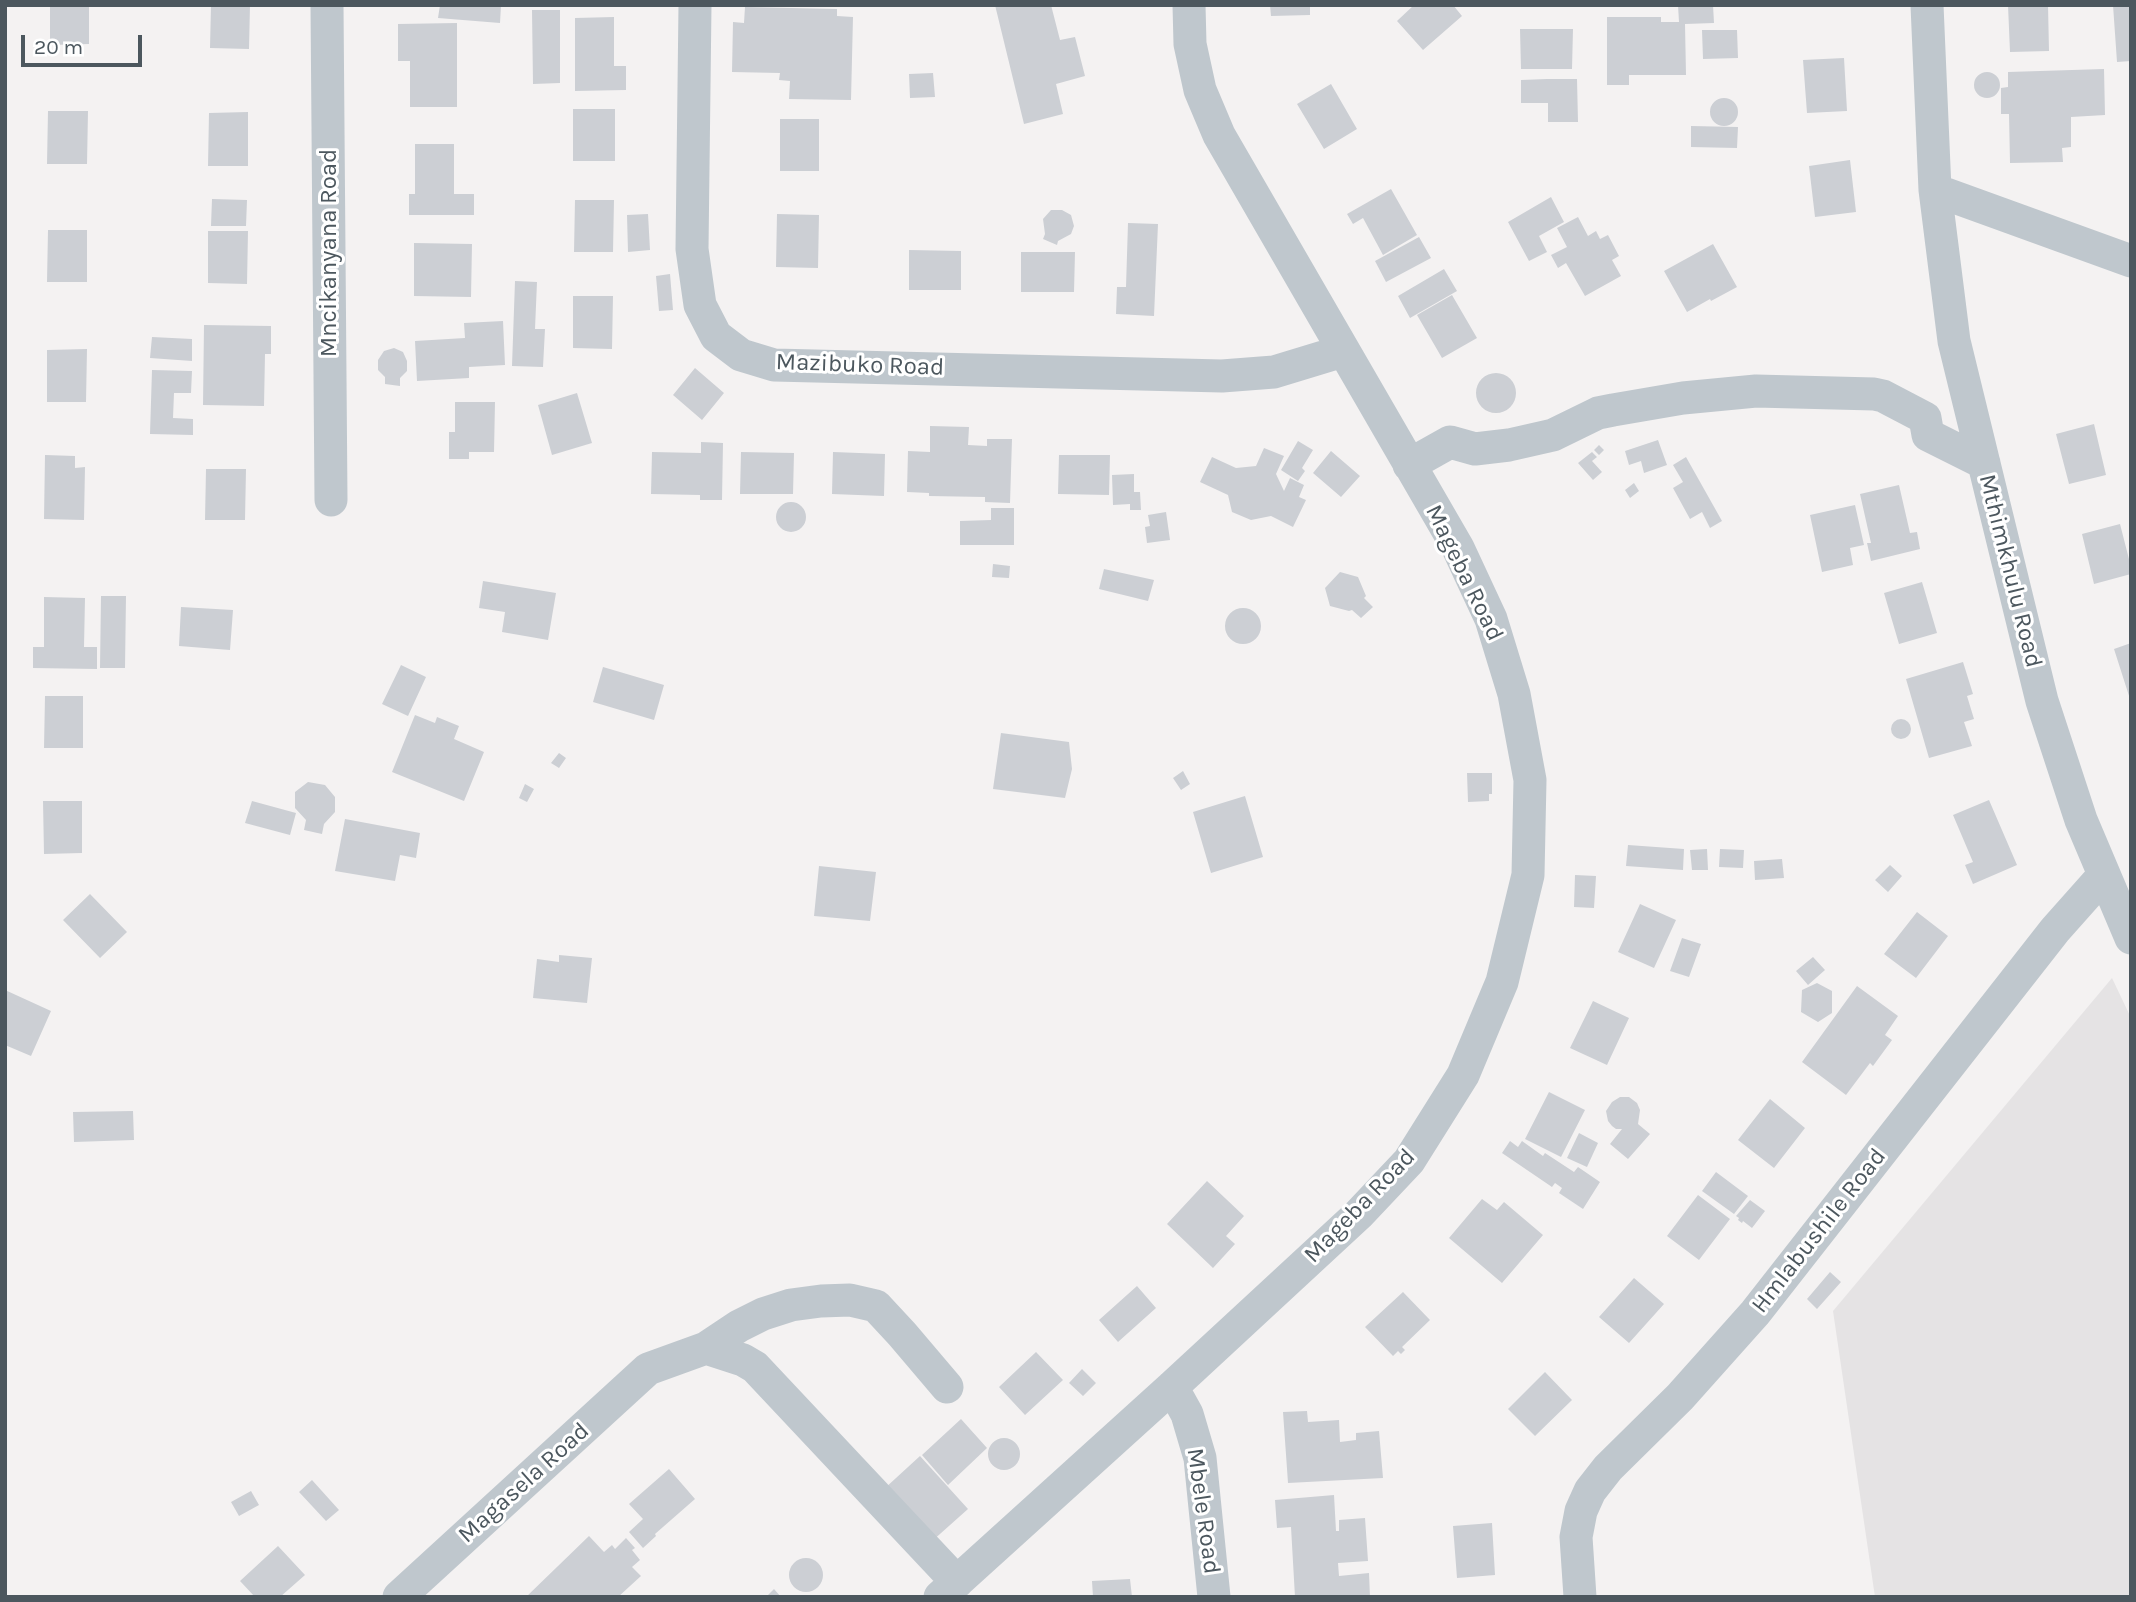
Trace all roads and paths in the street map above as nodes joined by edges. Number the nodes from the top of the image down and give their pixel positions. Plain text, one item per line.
1 (327, 5) edge
2 (695, 5) edge
3 (1189, 5) edge
4 (1927, 5) edge
5 (1935, 190) junction
6 (2131, 261) edge
7 (1343, 351) junction
8 (1984, 463) junction
9 (1409, 465) junction
10 (331, 500) dead end
11 (2104, 876) junction
12 (2131, 939) edge
13 (706, 1348) junction
14 (947, 1387) dead end
15 (1172, 1387) junction
16 (948, 1589) edge
17 (399, 1597) edge
18 (1214, 1597) edge
19 (1580, 1597) edge

1 - 10 street, Mncikanyana Road
2 - 7 street, Mazibuko Road
3 - 7 street, Mageba Road
4 - 5 street, Mthimkhulu Road
5 - 6 street
5 - 8 street, Mthimkhulu Road
7 - 9 street, Mageba Road
8 - 9 street
8 - 11 street, Mthimkhulu Road
9 - 15 street, Mageba Road
11 - 12 street, Mthimkhulu Road
11 - 19 street, Hmlabushile Road
13 - 14 street
13 - 16 street
13 - 17 street, Magasela Road
15 - 16 street, Mageba Road
15 - 18 street, Mbele Road

